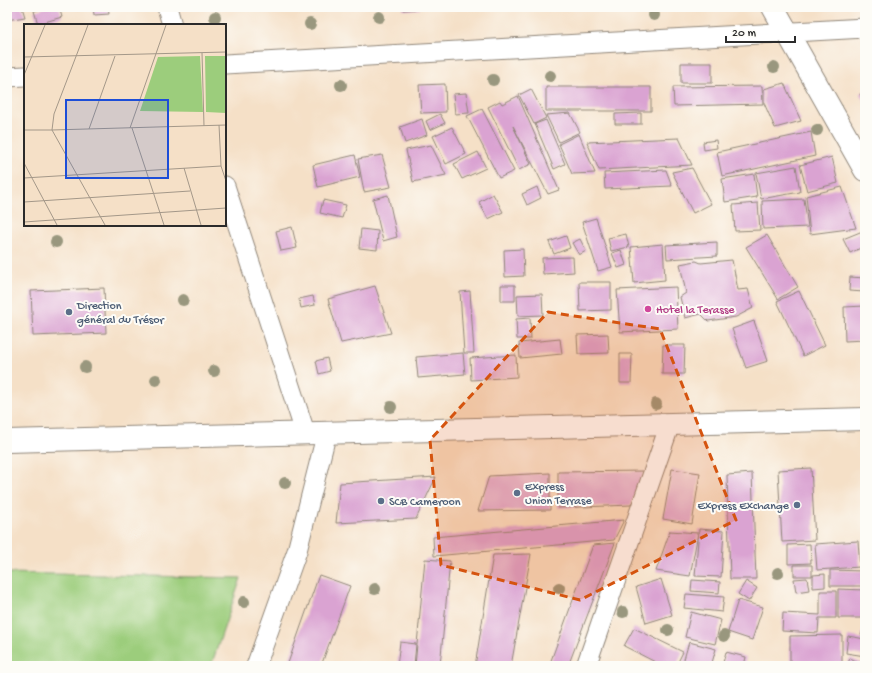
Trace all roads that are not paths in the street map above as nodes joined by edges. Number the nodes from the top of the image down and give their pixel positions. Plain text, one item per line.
1 (166, 7) edge
2 (773, 7) edge
3 (172, 24) edge
4 (865, 28) edge
5 (788, 32) junction
6 (226, 64) edge
7 (24, 76) edge
8 (7, 77) edge
9 (865, 170) edge
10 (226, 189) edge
11 (865, 419) edge
12 (670, 424) junction
13 (305, 432) junction
14 (327, 432) junction
15 (7, 441) edge
16 (256, 666) edge
17 (586, 666) edge

1 - 3 street
2 - 5 main road
4 - 5 street
5 - 6 street
5 - 9 main road
7 - 8 street
10 - 13 street
11 - 12 main road
12 - 14 main road
12 - 17 street
13 - 14 main road
13 - 15 main road
14 - 16 street

